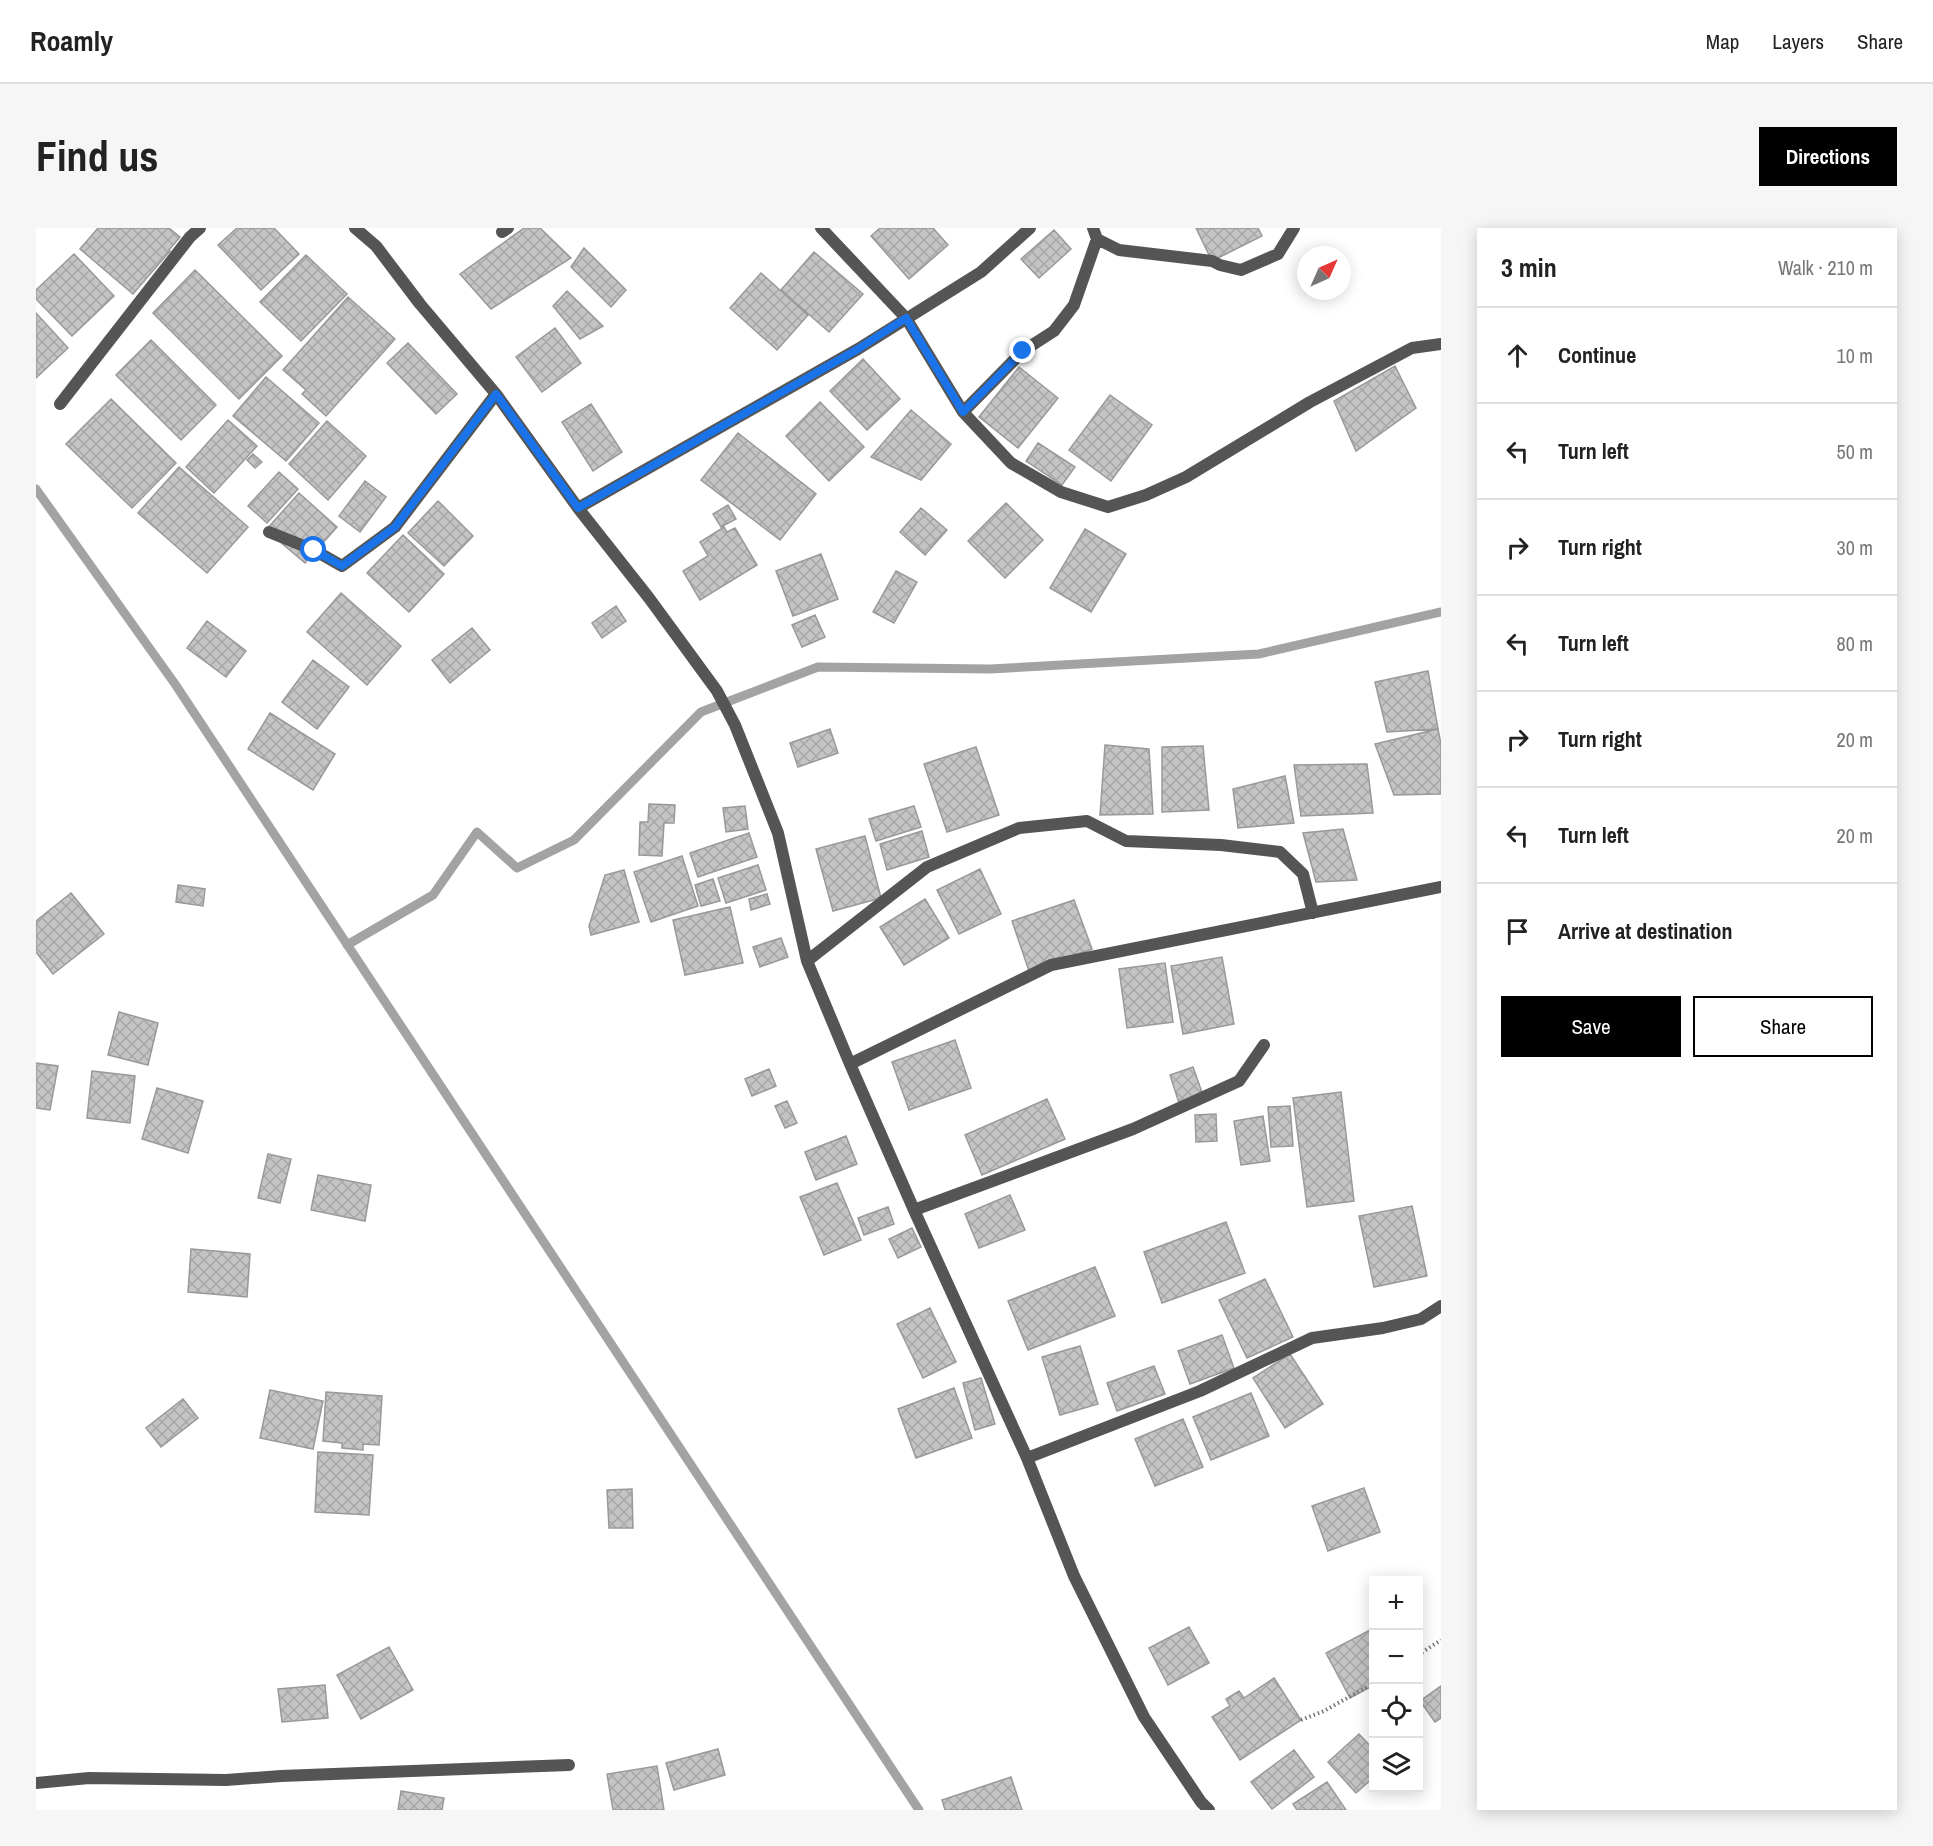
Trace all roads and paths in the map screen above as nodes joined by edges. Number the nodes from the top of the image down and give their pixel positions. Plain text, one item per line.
1 (201, 228) edge
2 (355, 228) edge
3 (821, 228) edge
4 (1030, 228) edge
5 (1294, 228) edge
6 (1095, 233) edge
7 (906, 318) junction
8 (1441, 344) edge
9 (496, 394) junction
10 (60, 404) dead end
11 (963, 412) junction
12 (578, 508) junction
13 (268, 532) dead end
14 (1441, 888) edge
15 (1313, 913) junction
16 (807, 961) junction
17 (1264, 1045) dead end
18 (850, 1064) junction
19 (914, 1210) junction
20 (1441, 1306) edge
21 (1027, 1458) junction
22 (1441, 1640) edge
23 (1423, 1652) edge
24 (1372, 1684) edge
25 (1301, 1720) dead end
26 (569, 1765) dead end
27 (36, 1783) edge
28 (1209, 1810) edge

1 - 10 street
2 - 9 street
3 - 7 street
4 - 7 street
5 - 6 street
6 - 11 street
7 - 11 street
7 - 12 street
8 - 11 street
9 - 12 street
9 - 13 street
12 - 16 street
14 - 15 street
15 - 16 street
15 - 18 street
16 - 18 street
17 - 19 street
18 - 19 street
19 - 21 street
20 - 21 street
21 - 28 street
22 - 23 path
24 - 25 path
26 - 27 street

